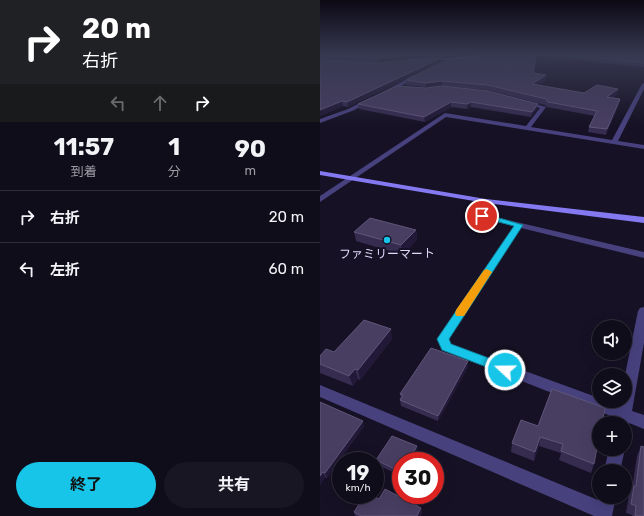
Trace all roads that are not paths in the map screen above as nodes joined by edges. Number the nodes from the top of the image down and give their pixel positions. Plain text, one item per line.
1 (413, 78) edge
2 (644, 84) edge
3 (395, 87) junction
4 (405, 88) edge
5 (382, 94) edge
6 (376, 97) edge
7 (517, 101) edge
8 (320, 121) edge
9 (527, 129) junction
10 (614, 142) junction
11 (644, 147) edge
12 (320, 173) edge
13 (350, 179) junction
14 (320, 200) edge
15 (486, 201) junction
16 (644, 220) edge
17 (519, 225) junction
18 (644, 255) edge
19 (644, 311) edge
20 (320, 391) edge
21 (616, 416) edge
22 (624, 416) edge
23 (632, 420) edge
24 (644, 422) edge
25 (604, 508) edge

1 - 3 street
2 - 10 street
3 - 4 street
3 - 5 street
6 - 8 street
7 - 9 street
9 - 10 street
9 - 13 street
10 - 11 street
12 - 13 street
13 - 14 street
13 - 15 street
15 - 16 street
15 - 17 street
17 - 18 street
17 - 21 street
19 - 22 street
20 - 25 street
23 - 24 street

